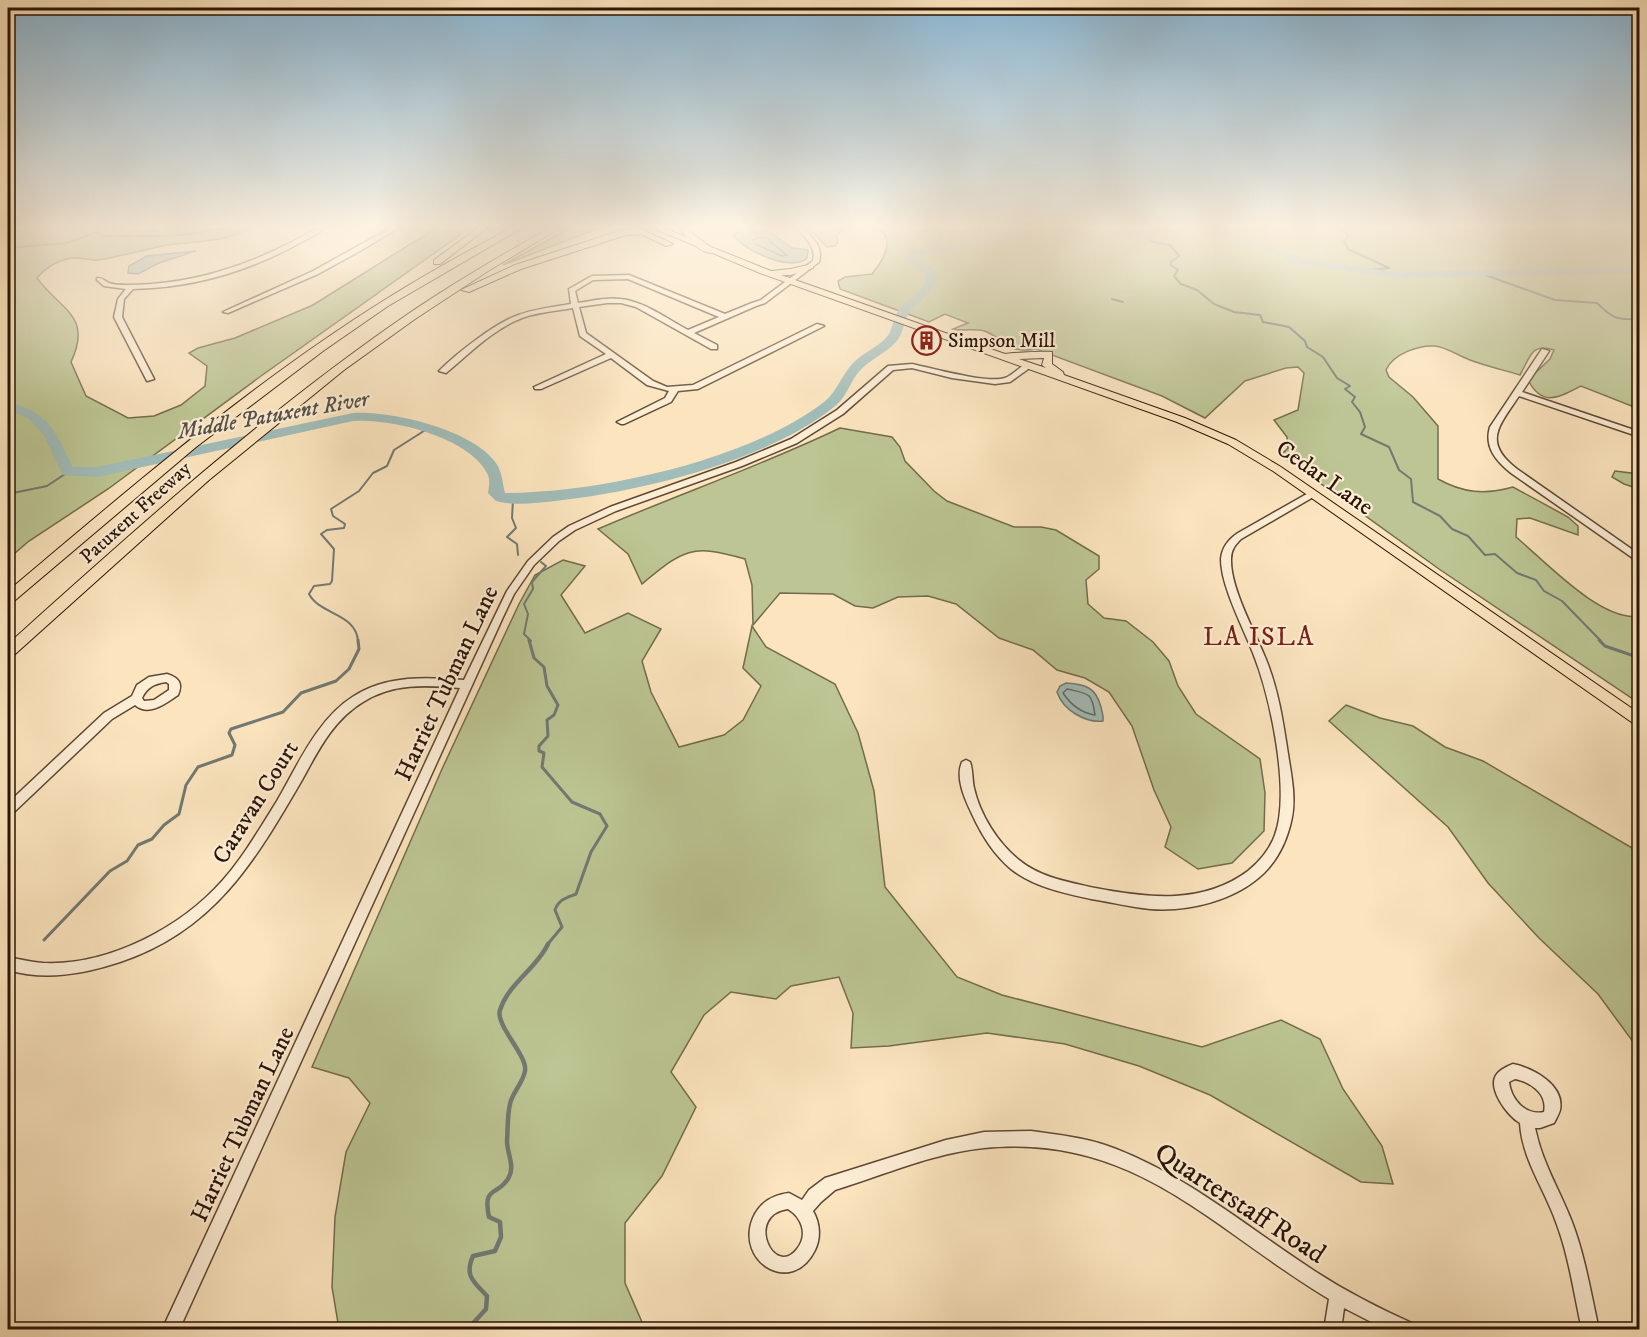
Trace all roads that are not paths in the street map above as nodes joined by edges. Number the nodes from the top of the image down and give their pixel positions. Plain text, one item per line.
1 (131, 287) edge
2 (285, 287) edge
3 (402, 287) edge
4 (412, 287) edge
5 (455, 287) edge
6 (471, 287) edge
7 (574, 287) edge
8 (654, 287) edge
9 (781, 287) edge
10 (791, 287) edge
11 (797, 287) edge
12 (815, 287) edge
13 (819, 291) junction
14 (574, 306) junction
15 (226, 312) dead end
16 (880, 315) junction
17 (725, 317) junction
18 (820, 326) dead end
19 (690, 332) junction
20 (322, 346) junction
21 (714, 347) dead end
22 (981, 350) junction
23 (1545, 351) dead end
24 (609, 356) junction
25 (1027, 367) junction
26 (443, 371) dead end
27 (331, 374) junction
28 (150, 379) dead end
29 (1074, 383) junction
30 (538, 387) dead end
31 (674, 390) junction
32 (1518, 393) junction
33 (621, 422) dead end
34 (1640, 435) edge
35 (1312, 494) junction
36 (1640, 560) edge
37 (8, 598) edge
38 (8, 652) edge
39 (468, 684) junction
40 (136, 699) dead end
41 (1640, 722) edge
42 (966, 765) dead end
43 (8, 810) edge
44 (8, 963) edge
45 (1527, 1118) dead end
46 (803, 1210) dead end
47 (1338, 1295) junction
48 (170, 1329) edge
49 (1332, 1329) edge
50 (1408, 1329) edge
51 (1591, 1329) edge

1 - 28 street
2 - 15 street
3 - 20 highway
4 - 20 highway, Patuxent Freeway
5 - 27 highway, Patuxent Freeway
6 - 27 highway
7 - 14 street
8 - 17 street
9 - 17 street
10 - 16 main road, Cedar Lane
11 - 13 main road, Cedar Lane
12 - 13 main road
13 - 16 main road, Cedar Lane
14 - 19 street
14 - 24 street
14 - 26 street
16 - 22 main road, Cedar Lane
17 - 19 street
18 - 31 street
19 - 21 street
20 - 37 highway, Patuxent Freeway
22 - 25 main road, Cedar Lane
22 - 29 main road
23 - 32 street
24 - 30 street
24 - 31 street
25 - 29 main road, Cedar Lane
25 - 39 street, Harriet Tubman Lane
27 - 38 highway, Patuxent Freeway
29 - 35 main road, Cedar Lane
31 - 33 street
32 - 34 street
32 - 36 street
35 - 41 main road, Cedar Lane
35 - 42 street
39 - 44 street, Caravan Court
39 - 48 street, Harriet Tubman Lane
40 - 43 street
45 - 51 street
46 - 47 street, Quarterstaff Road
47 - 49 street
47 - 50 street, Quarterstaff Road

